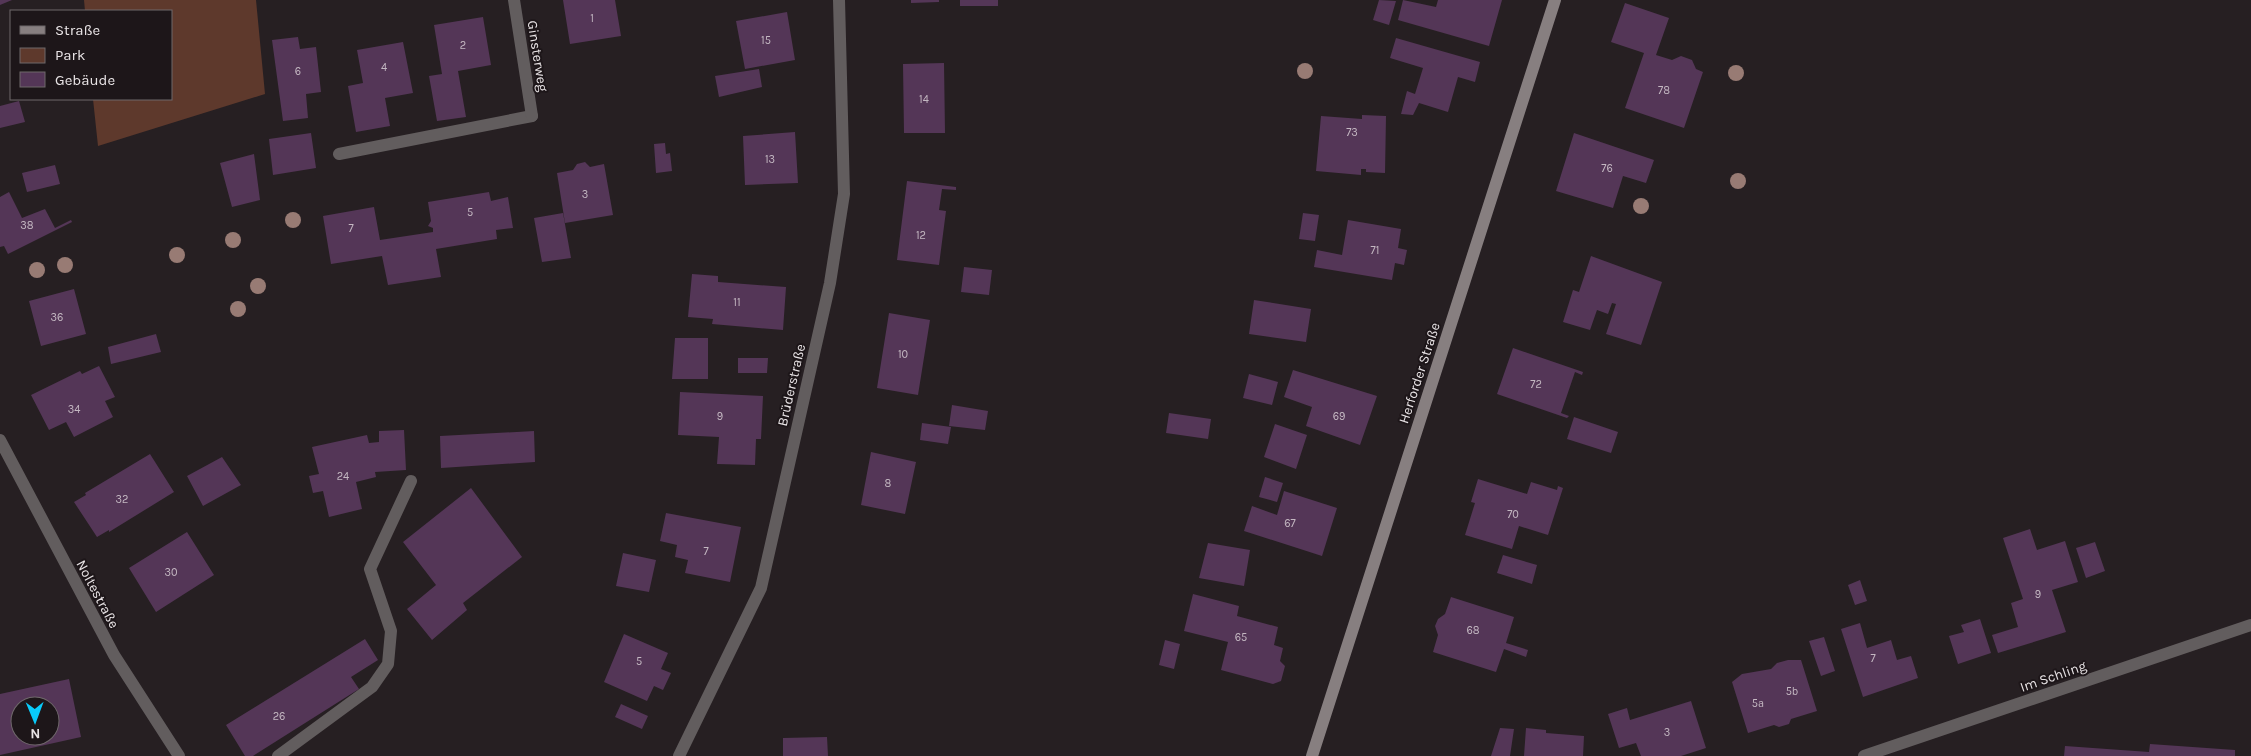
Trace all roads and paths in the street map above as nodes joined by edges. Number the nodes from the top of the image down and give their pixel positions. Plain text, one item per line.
1 (514, 0) edge
2 (839, 0) edge
3 (1555, 0) edge
4 (339, 154) dead end
5 (0, 440) edge
6 (411, 481) dead end
7 (2251, 625) edge
8 (179, 756) edge
9 (278, 756) edge
10 (679, 756) edge
11 (1312, 756) edge
12 (1865, 756) edge

1 - 4 street, Ginsterweg
2 - 10 street, Brüderstraße
3 - 11 main road, Herforder Straße
5 - 8 street, Noltestraße
6 - 9 street
7 - 12 street, Im Schling

